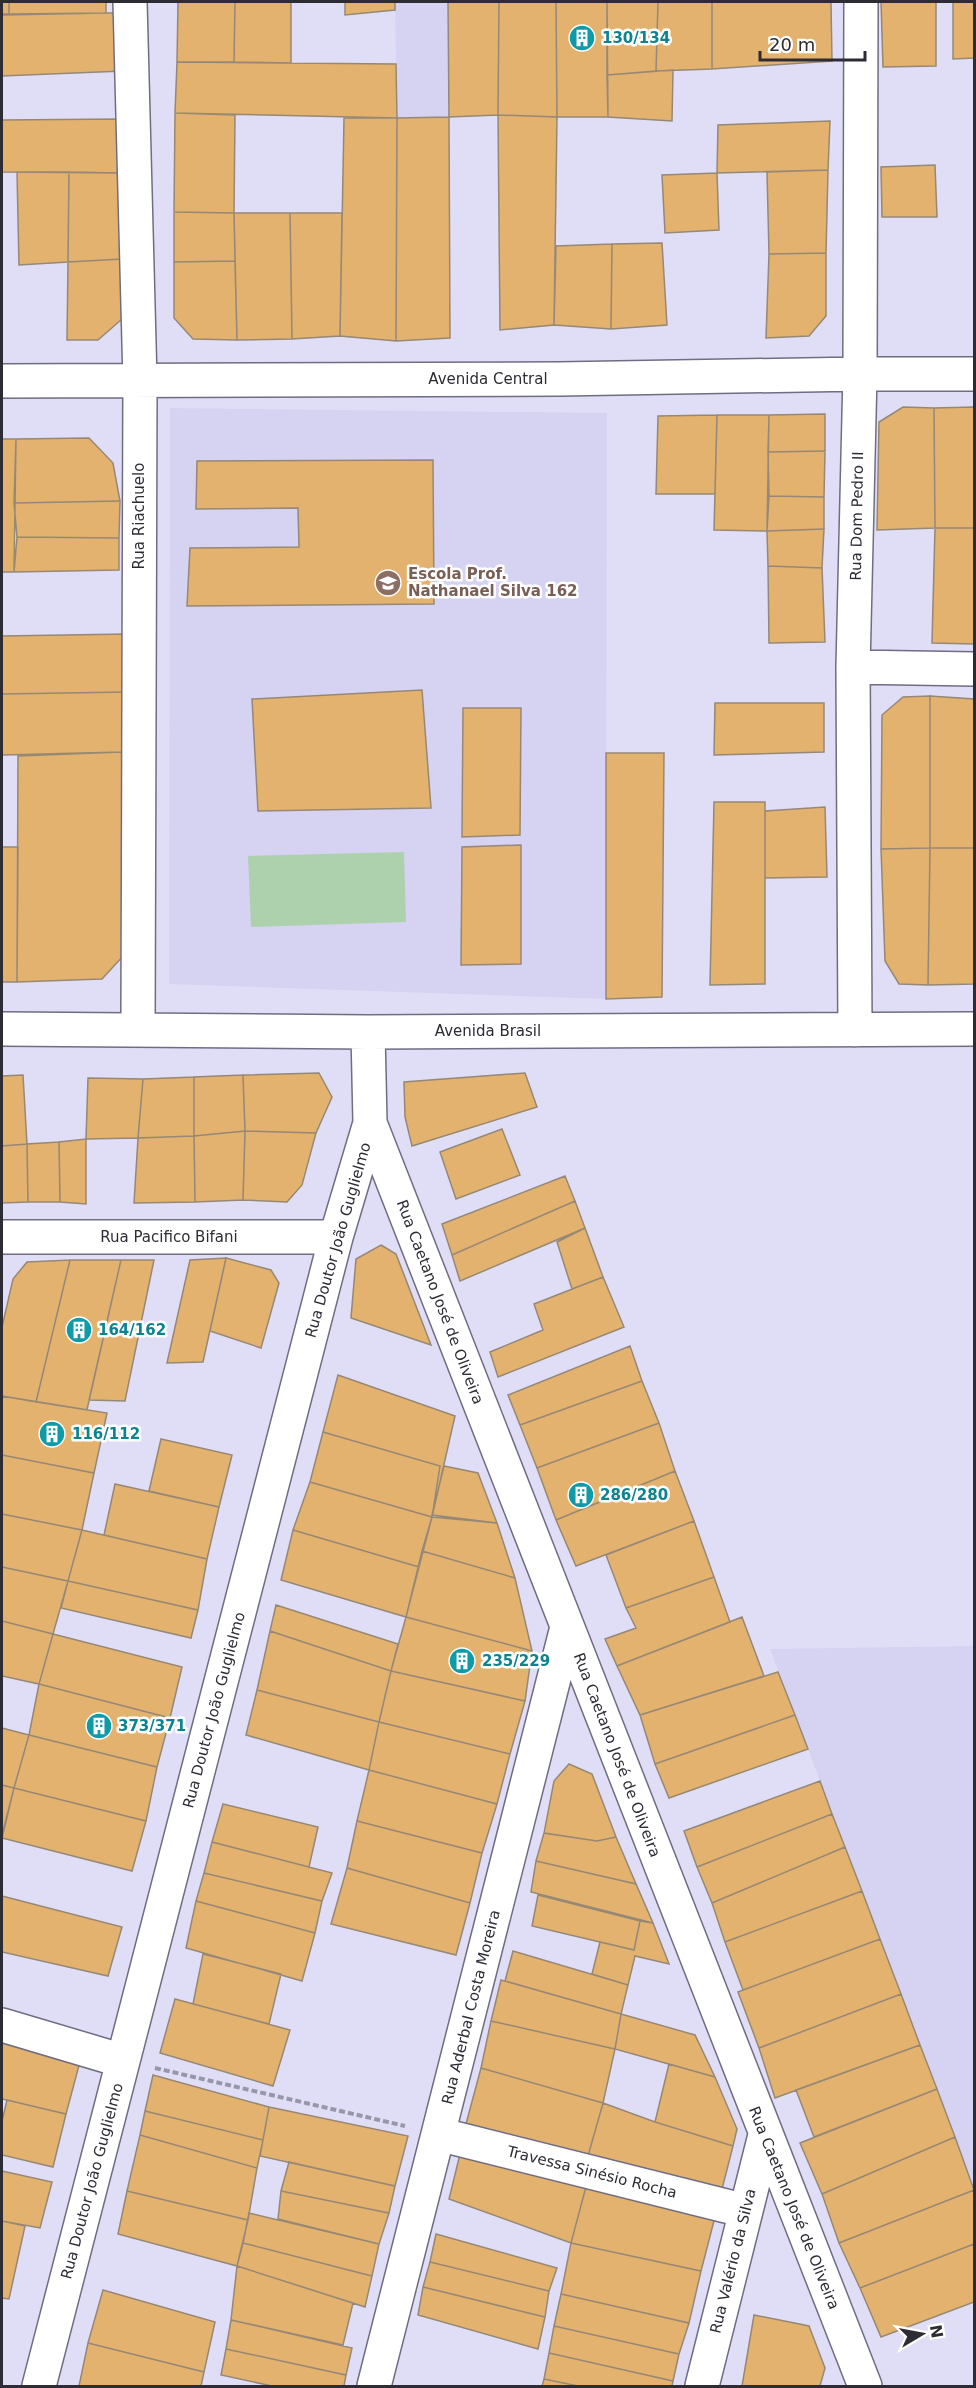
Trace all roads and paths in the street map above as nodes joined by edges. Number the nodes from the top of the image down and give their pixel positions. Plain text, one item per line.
1 (130, 2) edge
2 (861, 2) edge
3 (860, 374) junction
4 (975, 374) edge
5 (2, 381) edge
6 (140, 381) junction
7 (853, 667) junction
8 (975, 669) edge
9 (2, 1029) edge
10 (975, 1029) edge
11 (138, 1030) junction
12 (855, 1030) junction
13 (368, 1032) junction
14 (370, 1123) junction
15 (2, 1237) edge
16 (336, 1237) junction
17 (567, 1627) junction
18 (2, 2025) edge
19 (123, 2061) junction
20 (438, 2134) junction
21 (765, 2135) junction
22 (746, 2211) junction
23 (39, 2386) edge
24 (374, 2386) edge
25 (702, 2386) edge
26 (865, 2386) edge

1 - 6 street, Rua Riachuelo
2 - 3 street, Rua Dom Pedro II
3 - 4 street, Avenida Central
3 - 6 street, Avenida Central
3 - 7 street, Rua Dom Pedro II
5 - 6 street, Avenida Central
6 - 11 street, Rua Riachuelo
7 - 8 street
7 - 12 street, Rua Dom Pedro II
9 - 11 street, Avenida Brasil
10 - 12 street, Avenida Brasil
11 - 13 street, Avenida Brasil
12 - 13 street, Avenida Brasil
13 - 14 street, Rua Doutor João Guglielmo
14 - 16 street, Rua Doutor João Guglielmo
14 - 17 street, Rua Caetano José de Oliveira
15 - 16 street, Rua Pacifico Bifani
16 - 19 street, Rua Doutor João Guglielmo
17 - 20 street, Rua Aderbal Costa Moreira
17 - 21 street, Rua Caetano José de Oliveira
18 - 19 street
19 - 20 path
19 - 23 street, Rua Doutor João Guglielmo
20 - 22 street, Travessa Sinésio Rocha
20 - 24 street, Rua Aderbal Costa Moreira
21 - 22 street, Rua Valério da Silva
21 - 26 street, Rua Caetano José de Oliveira
22 - 25 street, Rua Valério da Silva

